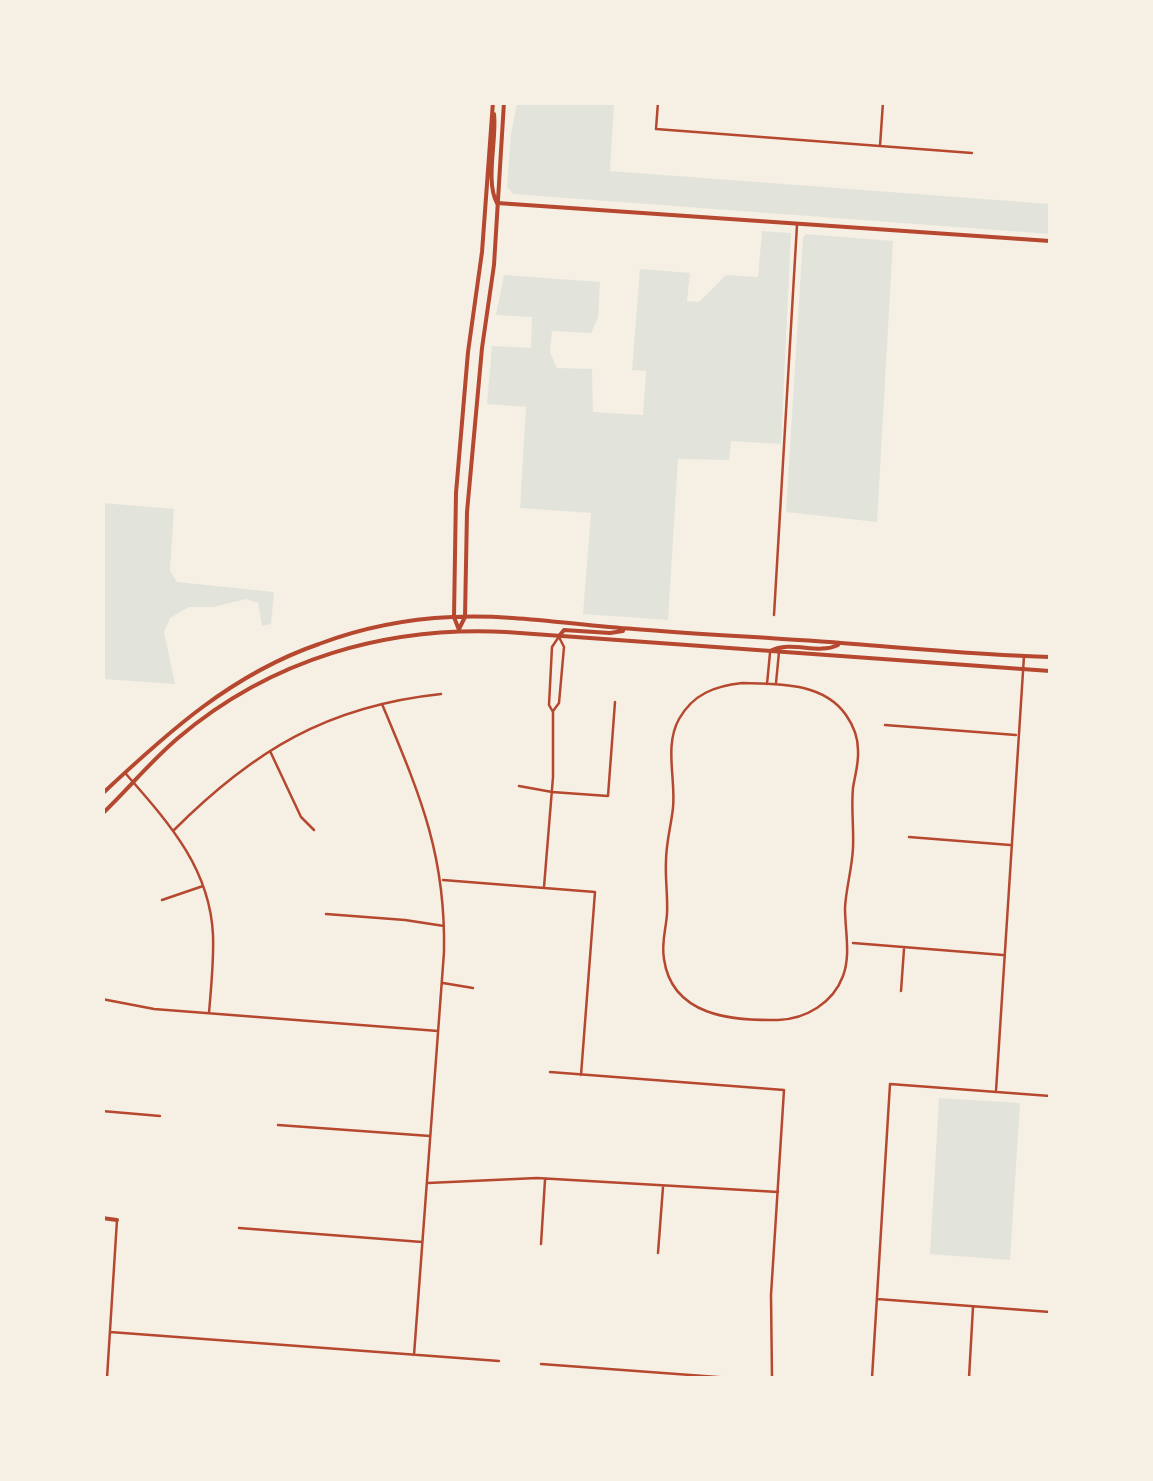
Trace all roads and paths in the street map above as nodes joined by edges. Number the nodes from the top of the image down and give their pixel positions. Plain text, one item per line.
1 (493, 102) edge
2 (504, 102) edge
3 (658, 102) edge
4 (883, 102) edge
5 (880, 146) junction
6 (972, 153) dead end
7 (497, 203) junction
8 (797, 224) junction
9 (1050, 241) edge
10 (774, 615) dead end
11 (454, 616) junction
12 (466, 617) junction
13 (633, 629) junction
14 (459, 630) junction
15 (558, 637) junction
16 (842, 643) junction
17 (770, 651) junction
18 (779, 652) junction
19 (1024, 656) junction
20 (1050, 657) edge
21 (1022, 670) junction
22 (1050, 671) edge
23 (768, 672) junction
24 (777, 672) junction
25 (767, 684) junction
26 (776, 685) junction
27 (441, 694) dead end
28 (615, 702) dead end
29 (382, 704) junction
30 (552, 712) junction
31 (885, 725) dead end
32 (1018, 735) junction
33 (269, 750) junction
34 (126, 772) junction
35 (134, 783) junction
36 (519, 786) dead end
37 (552, 792) junction
38 (102, 794) edge
39 (102, 814) edge
40 (174, 830) junction
41 (314, 830) dead end
42 (909, 837) dead end
43 (1011, 845) junction
44 (441, 880) junction
45 (204, 886) junction
46 (544, 888) junction
47 (162, 900) dead end
48 (326, 914) dead end
49 (444, 926) junction
50 (853, 944) dead end
51 (904, 947) junction
52 (1004, 955) junction
53 (442, 983) junction
54 (473, 988) dead end
55 (901, 990) dead end
56 (102, 998) edge
57 (209, 1013) junction
58 (438, 1030) junction
59 (550, 1072) dead end
60 (581, 1074) junction
61 (996, 1092) junction
62 (1050, 1096) edge
63 (102, 1112) edge
64 (160, 1116) dead end
65 (278, 1125) dead end
66 (430, 1136) junction
67 (546, 1178) junction
68 (426, 1184) junction
69 (663, 1186) junction
70 (778, 1192) junction
71 (102, 1218) edge
72 (117, 1220) joint
73 (239, 1228) dead end
74 (422, 1242) junction
75 (540, 1244) dead end
76 (658, 1253) dead end
77 (877, 1299) junction
78 (974, 1306) junction
79 (1050, 1312) edge
80 (110, 1332) junction
81 (414, 1354) junction
82 (498, 1361) dead end
83 (541, 1364) dead end
84 (107, 1378) edge
85 (731, 1378) edge
86 (772, 1378) edge
87 (872, 1378) edge
88 (969, 1378) edge

1 - 7 main road
1 - 11 main road
2 - 7 main road
3 - 5 street
4 - 5 street
5 - 6 street
7 - 8 main road
7 - 12 main road
8 - 9 main road
8 - 10 street
11 - 12 main road
11 - 14 main road
11 - 34 main road
12 - 13 main road
12 - 14 main road
13 - 15 main road
13 - 16 main road
14 - 15 main road
14 - 35 main road
15 - 17 main road
15 - 30 street
15 - 30 street
16 - 17 main road
16 - 19 main road
17 - 18 main road
17 - 23 street
18 - 21 main road
18 - 24 street
19 - 20 main road
19 - 21 street
21 - 22 main road
21 - 32 street
23 - 24 street
23 - 25 street
24 - 26 street
25 - 26 street
25 - 26 street
27 - 29 street
28 - 37 street
29 - 33 street
29 - 44 street
30 - 37 street
31 - 32 street
32 - 43 street
33 - 40 street
33 - 41 street
34 - 35 street
34 - 38 main road
35 - 39 main road
35 - 40 street
36 - 37 street
37 - 46 street
40 - 45 street
42 - 43 street
43 - 52 street
44 - 46 street
44 - 49 street
45 - 47 street
45 - 57 street
46 - 60 street
48 - 49 street
49 - 53 street
50 - 51 street
51 - 52 street
51 - 55 street
52 - 61 street
53 - 54 street
53 - 58 street
56 - 57 street
57 - 58 street
58 - 66 street
59 - 60 street
60 - 70 street
61 - 62 street
61 - 77 street
63 - 64 street
65 - 66 street
66 - 68 street
67 - 68 street
67 - 69 street
67 - 75 street
68 - 74 street
69 - 70 street
69 - 76 street
70 - 86 street
71 - 72 main road
72 - 80 street
73 - 74 street
74 - 81 street
77 - 78 street
77 - 87 street
78 - 79 street
78 - 88 street
80 - 81 street
80 - 84 street
81 - 82 street
83 - 85 street

